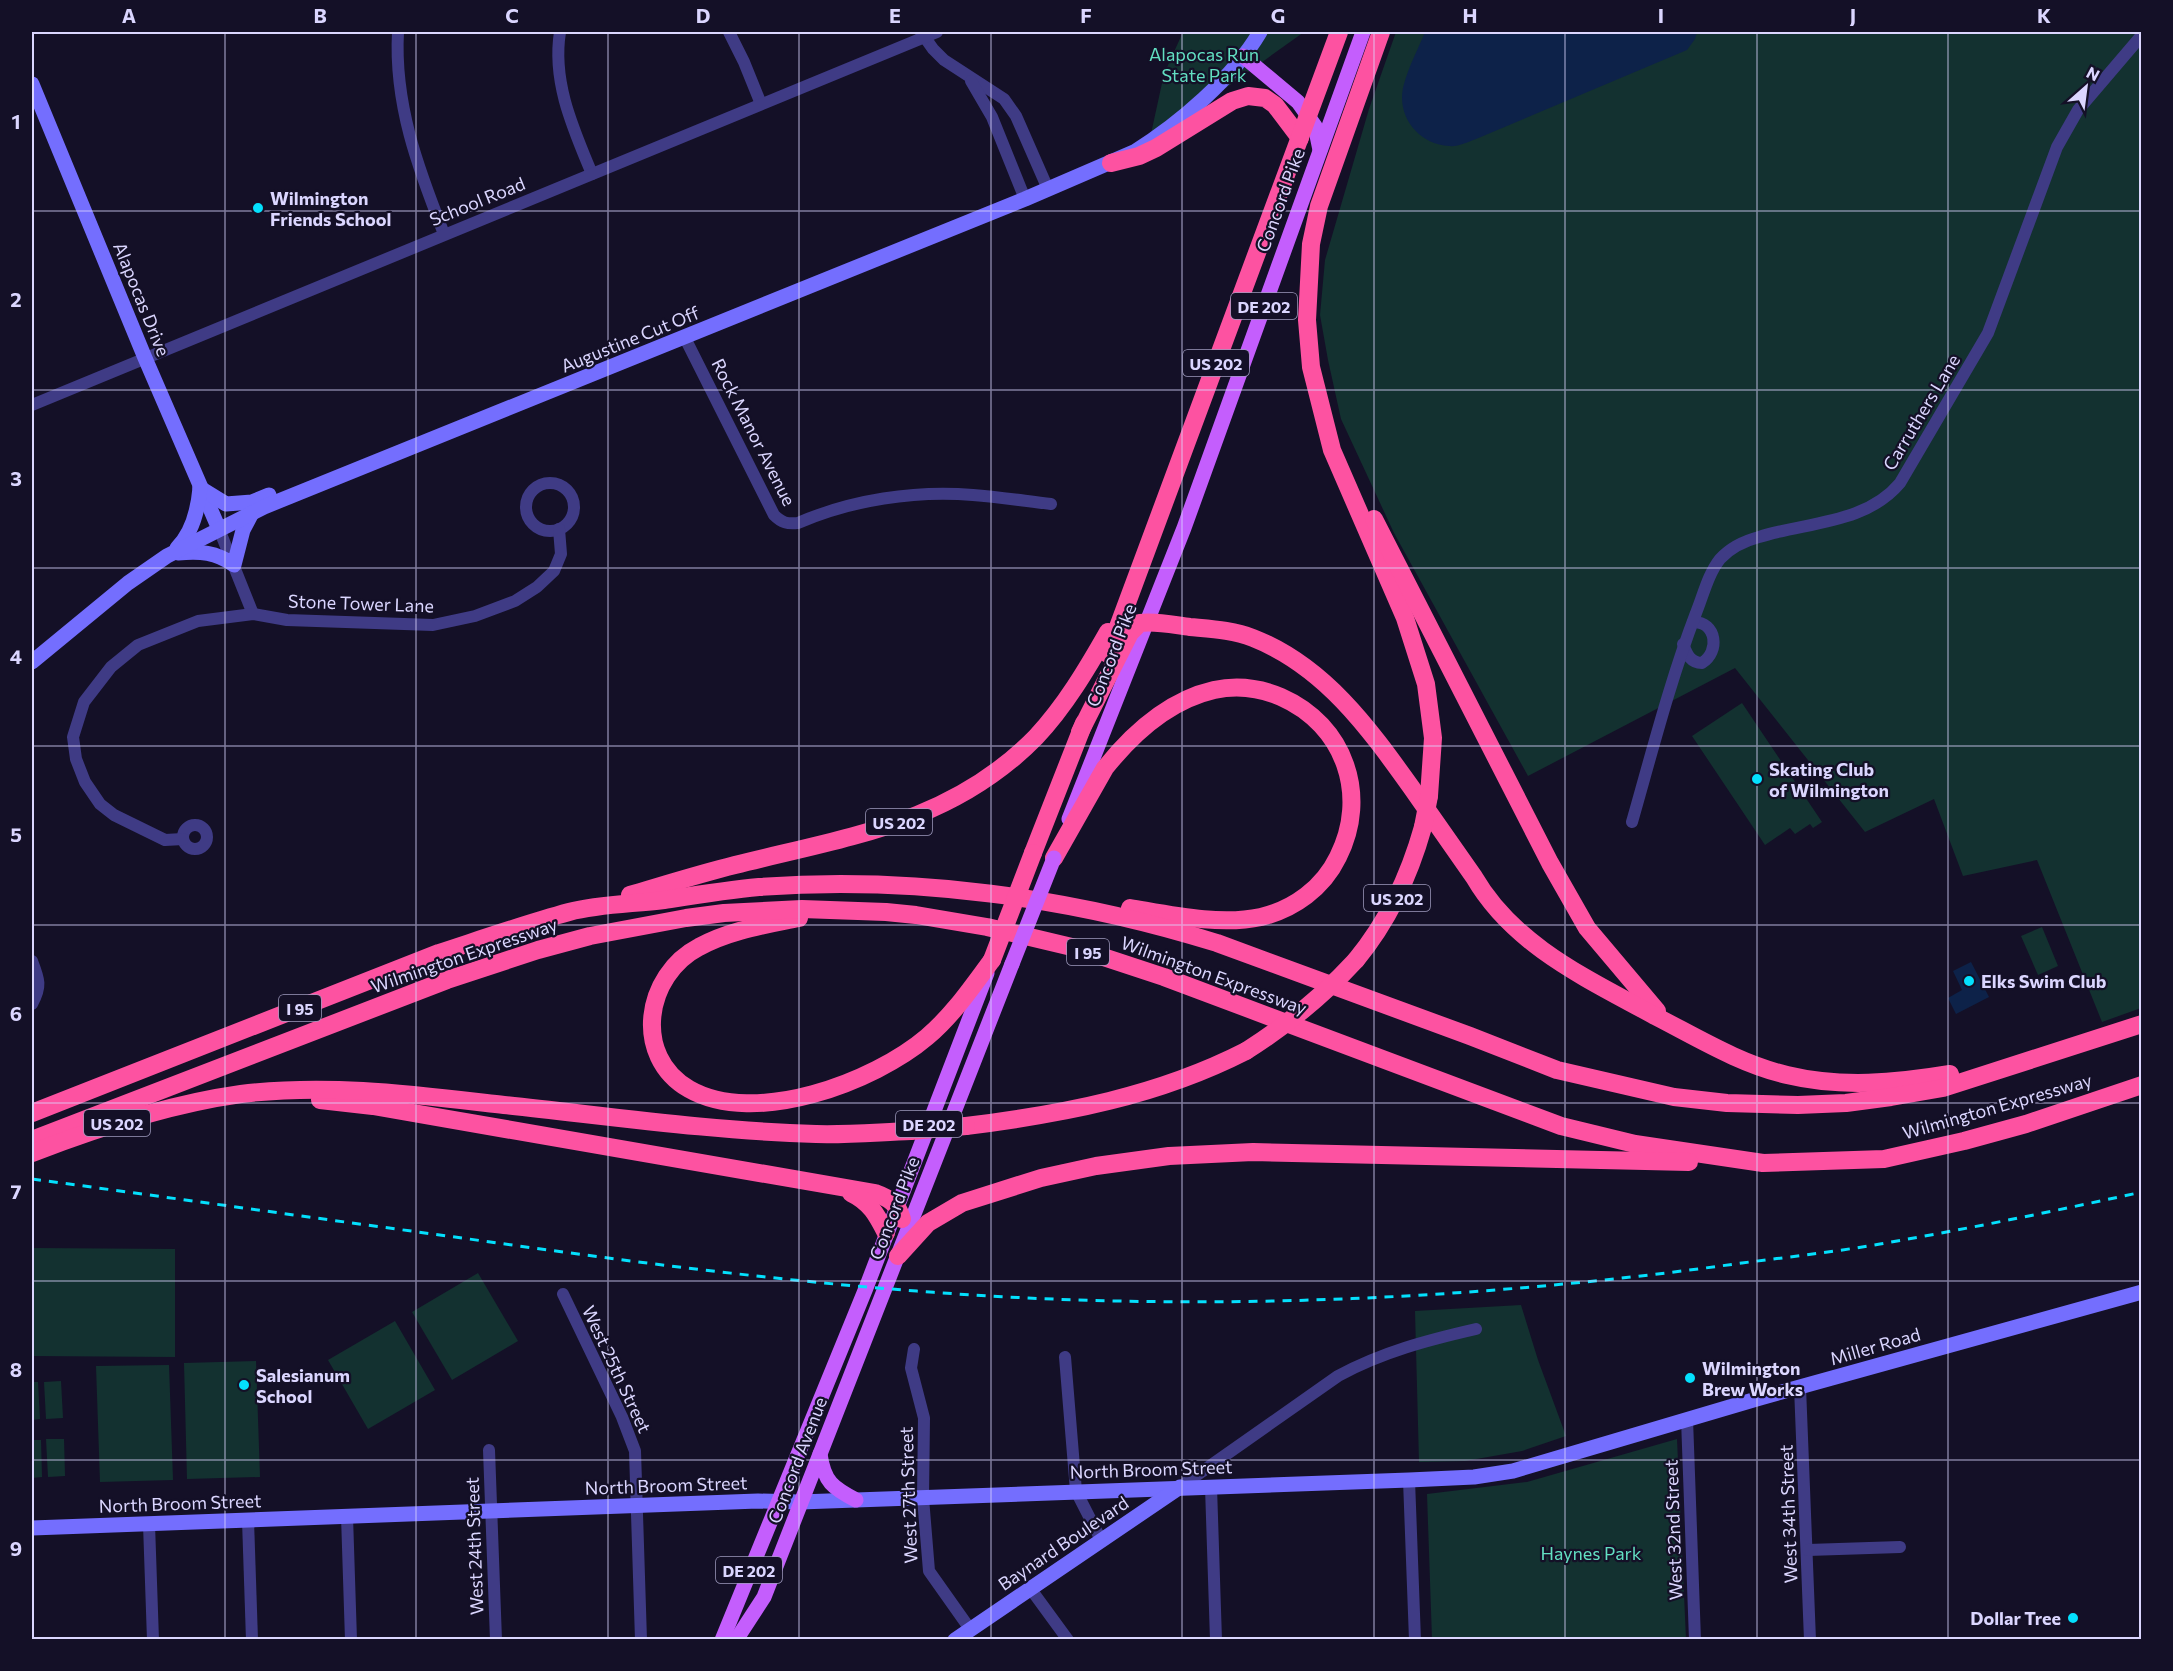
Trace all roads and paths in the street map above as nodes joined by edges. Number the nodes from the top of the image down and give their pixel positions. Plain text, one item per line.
1 (398, 32) edge
2 (560, 32) edge
3 (729, 32) edge
4 (937, 32) edge
5 (1260, 32) edge
6 (1339, 32) edge
7 (1363, 32) edge
8 (1381, 32) edge
9 (923, 34) edge
10 (2142, 35) edge
11 (1243, 56) junction
12 (969, 78) junction
13 (32, 84) edge
14 (761, 104) junction
15 (1308, 115) junction
16 (1300, 138) junction
17 (1320, 150) junction
18 (1111, 162) junction
19 (592, 174) junction
20 (1048, 189) junction
21 (1025, 199) junction
22 (444, 234) junction
23 (685, 338) junction
24 (145, 358) junction
25 (32, 405) edge
26 (1322, 414) junction
27 (200, 488) junction
28 (284, 500) junction
29 (1051, 504) dead end
30 (252, 513) junction
31 (219, 529) junction
32 (559, 529) dead end
33 (172, 553) junction
34 (234, 566) junction
35 (1132, 589) junction
36 (253, 614) junction
37 (1146, 622) junction
38 (1693, 622) junction
39 (1683, 645) junction
40 (32, 662) edge
41 (1080, 732) junction
42 (1632, 822) dead end
43 (183, 839) dead end
44 (1054, 858) junction
45 (917, 888) junction
46 (571, 912) junction
47 (972, 924) junction
48 (992, 960) junction
49 (32, 961) edge
50 (32, 1004) edge
51 (1669, 1023) junction
52 (2142, 1024) edge
53 (2111, 1035) junction
54 (2142, 1085) edge
55 (204, 1101) junction
56 (32, 1113) edge
57 (32, 1140) edge
58 (32, 1153) edge
59 (1763, 1164) junction
60 (820, 1183) junction
61 (899, 1213) junction
62 (886, 1233) junction
63 (898, 1256) junction
64 (866, 1288) joint
65 (885, 1289) joint
66 (2142, 1292) edge
67 (562, 1294) dead end
68 (1476, 1329) dead end
69 (914, 1349) dead end
70 (1065, 1357) dead end
71 (1800, 1387) junction
72 (1687, 1419) junction
73 (489, 1450) dead end
74 (820, 1454) junction
75 (1409, 1480) junction
76 (1211, 1486) junction
77 (1180, 1487) junction
78 (1076, 1491) junction
79 (923, 1498) junction
80 (856, 1500) junction
81 (777, 1501) junction
82 (801, 1502) junction
83 (636, 1506) junction
84 (491, 1511) junction
85 (346, 1516) junction
86 (248, 1520) junction
87 (149, 1524) junction
88 (32, 1528) edge
89 (1101, 1540) junction
90 (1900, 1547) dead end
91 (1808, 1550) junction
92 (1030, 1588) junction
93 (970, 1629) junction
94 (153, 1640) edge
95 (252, 1640) edge
96 (351, 1640) edge
97 (496, 1640) edge
98 (640, 1640) edge
99 (722, 1640) edge
100 (736, 1640) edge
101 (955, 1640) edge
102 (1068, 1640) edge
103 (1216, 1640) edge
104 (1415, 1640) edge
105 (1695, 1640) edge
106 (1810, 1640) edge

1 - 22 street
2 - 19 street
3 - 14 street
4 - 9 street, School Road
5 - 11 street, Augustine Cut Off
6 - 15 highway, Concord Pike / US 202
7 - 17 main road, Concord Pike / DE 202
8 - 26 highway, US 202
9 - 12 street
9 - 14 street, School Road
10 - 38 street, Carruthers Lane
11 - 15 main road
11 - 18 street, Augustine Cut Off
12 - 20 street
12 - 21 street
13 - 24 street, Alapocas Drive
14 - 19 street, School Road
15 - 16 highway, Concord Pike / US 202
15 - 17 main road
16 - 18 highway
16 - 35 highway, Concord Pike / US 202
17 - 37 main road, Concord Pike / DE 202
18 - 20 street, Augustine Cut Off
19 - 22 street, School Road
20 - 21 street, Augustine Cut Off
21 - 23 street, Augustine Cut Off
22 - 24 street, School Road
23 - 28 street, Augustine Cut Off
23 - 29 street, Rock Manor Avenue
24 - 25 street, School Road
24 - 27 street, Alapocas Drive
26 - 51 highway
26 - 55 highway, US 202, bridge
27 - 28 street
27 - 31 street, Alapocas Drive
27 - 33 street
28 - 30 street, Augustine Cut Off
30 - 31 street, Augustine Cut Off
30 - 34 street
31 - 33 street, Augustine Cut Off
31 - 34 street
32 - 36 street, Stone Tower Lane
33 - 34 street
33 - 40 street, Augustine Cut Off
34 - 36 street
35 - 41 highway, Concord Pike / DE 202
35 - 46 highway, US 202
36 - 43 street, Stone Tower Lane
37 - 41 highway
37 - 44 main road, Concord Pike / DE 202
37 - 51 highway
38 - 39 street, Carruthers Lane
38 - 39 street
39 - 42 street, Carruthers Lane
41 - 48 highway, Concord Pike / DE 202, bridge
44 - 45 highway
44 - 63 main road, Concord Pike / DE 202, bridge
45 - 46 highway, Wilmington Expressway / I 95
45 - 53 highway, Wilmington Expressway / I 95
46 - 56 highway, Wilmington Expressway / I 95
47 - 48 highway
47 - 57 highway, Wilmington Expressway / I 95
47 - 59 highway, Wilmington Expressway / I 95
48 - 61 main road, Concord Pike / DE 202
49 - 50 street
51 - 53 highway
52 - 53 highway, Wilmington Expressway / I 95
54 - 59 highway, Wilmington Expressway / I 95
55 - 58 highway, US 202
55 - 60 highway
59 - 63 highway
60 - 61 highway
60 - 62 highway
61 - 62 main road, Concord Pike / DE 202
61 - 82 main road
62 - 64 main road, Concord Pike / DE 202
63 - 65 main road, Concord Pike / DE 202
64 - 81 main road, Concord Avenue / DE 202
65 - 74 main road, Concord Avenue / DE 202
66 - 71 street, Miller Road
67 - 83 street, West 25th Street
68 - 77 street, Baynard Boulevard
69 - 79 street, West 27th Street
70 - 78 street
71 - 72 street, Miller Road
71 - 91 street, West 34th Street
72 - 75 street, Miller Road
72 - 105 street, West 32nd Street
73 - 84 street, West 24th Street
74 - 80 main road
74 - 82 main road, Concord Avenue / DE 202
75 - 76 street, North Broom Street
75 - 104 street
76 - 77 street, North Broom Street
76 - 103 street
77 - 78 street, North Broom Street
77 - 89 street, Baynard Boulevard
78 - 79 street, North Broom Street
78 - 89 street
79 - 80 street, North Broom Street
79 - 93 street, West 27th Street
80 - 82 street, North Broom Street
81 - 82 street, North Broom Street
81 - 83 street, North Broom Street
81 - 99 main road, Concord Avenue / DE 202
82 - 100 main road, Concord Avenue / DE 202
83 - 84 street, North Broom Street
83 - 98 street, West 25th Street
84 - 85 street, North Broom Street
84 - 97 street, West 24th Street
85 - 86 street, North Broom Street
85 - 96 street
86 - 87 street, North Broom Street
86 - 95 street
87 - 88 street, North Broom Street
87 - 94 street
89 - 92 street, Baynard Boulevard
90 - 91 street
91 - 106 street, West 34th Street
92 - 93 street, Baynard Boulevard
92 - 102 street
93 - 101 street, Baynard Boulevard

